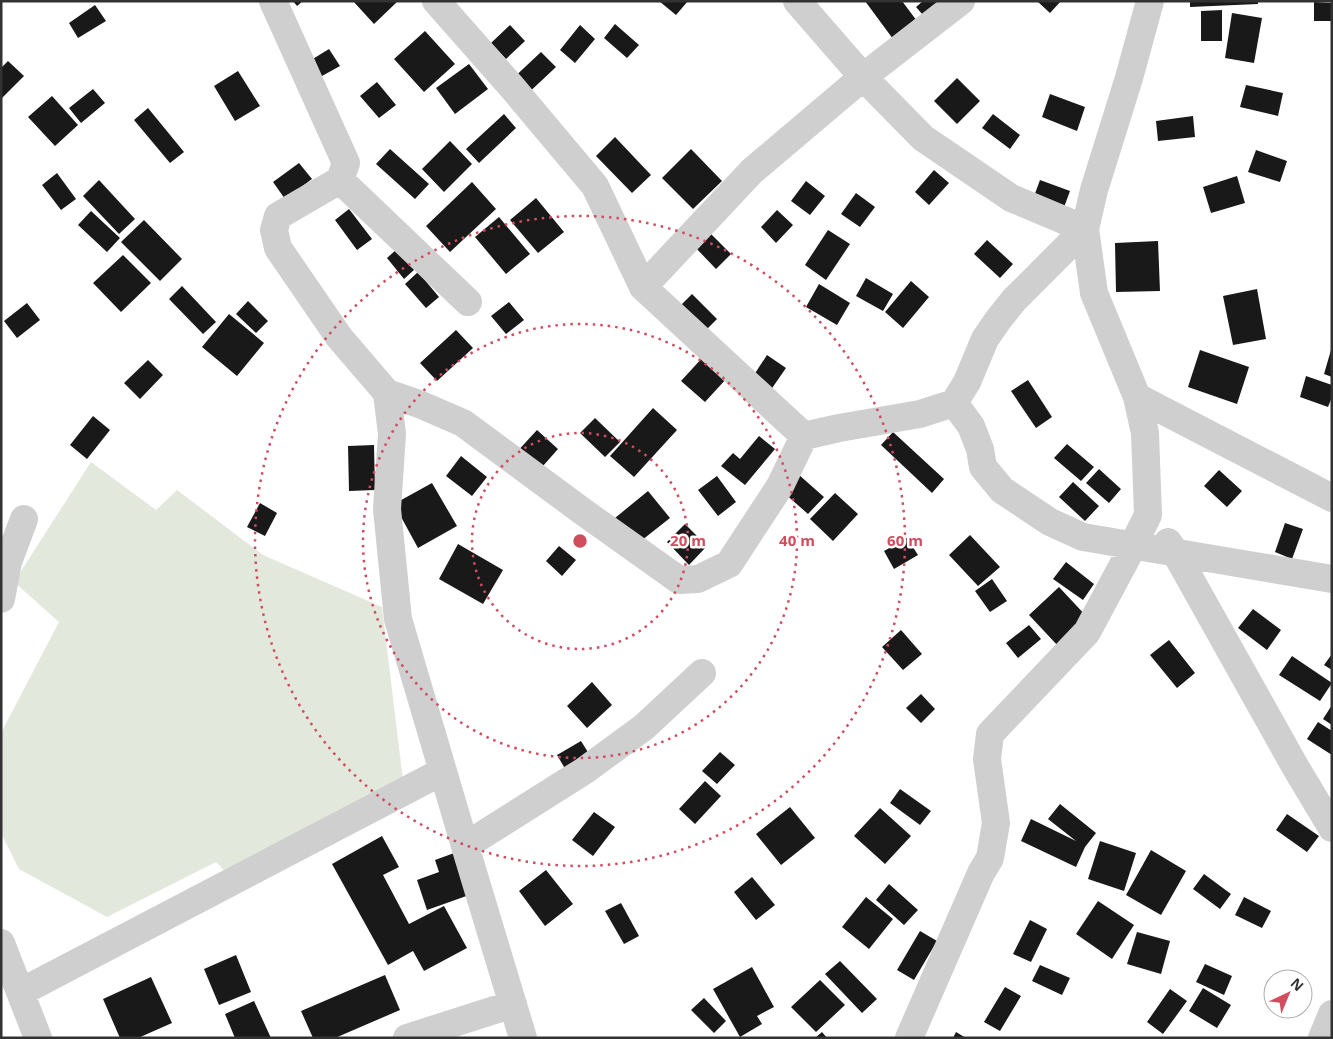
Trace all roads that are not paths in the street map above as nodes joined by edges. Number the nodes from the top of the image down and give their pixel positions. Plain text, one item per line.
1 (273, 1) edge
2 (436, 1) edge
3 (797, 1) edge
4 (961, 1) edge
5 (1150, 1) edge
6 (863, 77) junction
7 (340, 180) junction
8 (1085, 229) junction
9 (643, 287) junction
10 (468, 302) dead end
11 (387, 393) junction
12 (1137, 398) junction
13 (954, 403) junction
14 (804, 436) junction
15 (1332, 498) edge
16 (1148, 515) junction
17 (24, 519) dead end
18 (1133, 545) junction
19 (1175, 552) junction
20 (1332, 579) edge
21 (1, 599) edge
22 (702, 673) dead end
23 (443, 771) junction
24 (1332, 828) edge
25 (464, 846) junction
26 (1, 943) edge
27 (21, 992) junction
28 (512, 1004) junction
29 (1332, 1014) edge
30 (38, 1038) edge
31 (407, 1038) edge
32 (523, 1038) edge
33 (909, 1038) edge
34 (1322, 1038) edge

1 - 7 street
2 - 9 street
3 - 6 street
4 - 6 street
5 - 8 street
6 - 8 street
6 - 9 street
7 - 10 street
7 - 11 street
8 - 12 street
8 - 13 street
9 - 14 street
11 - 14 street
11 - 23 street
12 - 15 street
12 - 16 street
13 - 14 street
13 - 18 street
16 - 18 street
16 - 19 street
17 - 21 street
18 - 19 street
18 - 33 street
19 - 20 street
19 - 24 street
22 - 25 street
23 - 25 street
23 - 27 street
25 - 28 street
26 - 27 street
27 - 30 street
28 - 31 street
28 - 32 street
29 - 34 street

